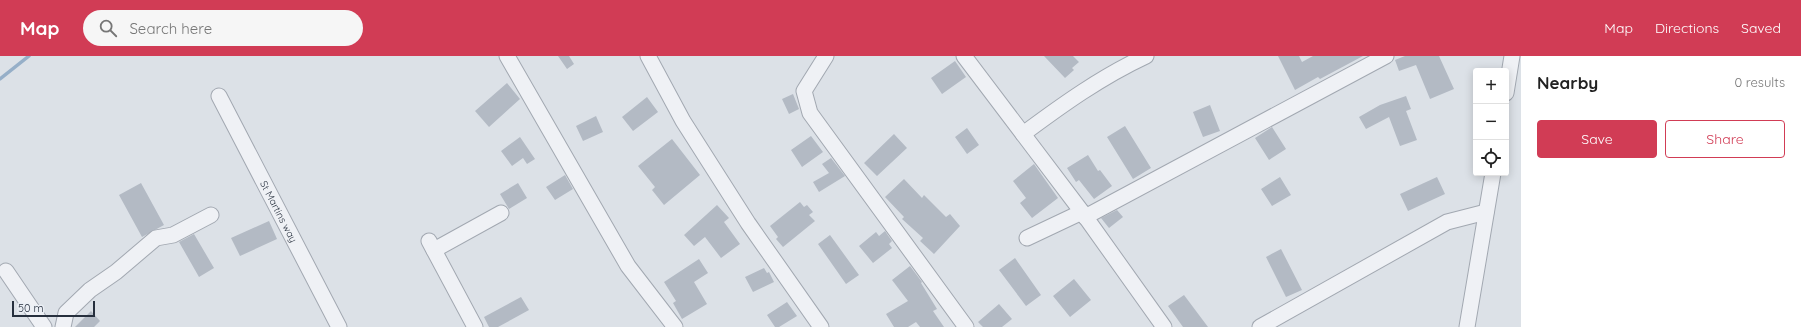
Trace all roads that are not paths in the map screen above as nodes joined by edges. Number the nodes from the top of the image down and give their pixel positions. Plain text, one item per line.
1 (507, 56) edge
2 (648, 56) edge
3 (826, 56) edge
4 (964, 56) edge
5 (1146, 56) edge
6 (1386, 56) edge
7 (1512, 56) edge
8 (1509, 74) edge
9 (219, 96) dead end
10 (1022, 134) junction
11 (1492, 176) edge
12 (1486, 212) junction
13 (501, 213) dead end
14 (1084, 214) junction
15 (211, 215) dead end
16 (1027, 238) dead end
17 (6, 271) dead end
18 (44, 327) edge
19 (62, 327) edge
20 (339, 327) edge
21 (475, 327) edge
22 (675, 327) edge
23 (821, 327) edge
24 (966, 327) edge
25 (1164, 327) edge
26 (1260, 327) edge
27 (1467, 327) edge

1 - 22 street
2 - 23 street
3 - 24 street
4 - 10 street
5 - 10 street
6 - 14 street
7 - 8 street
9 - 20 street, St Martins way
10 - 14 street
11 - 12 street
12 - 26 street
12 - 27 street
13 - 21 street
14 - 16 street
14 - 25 street
15 - 19 street
17 - 18 street

